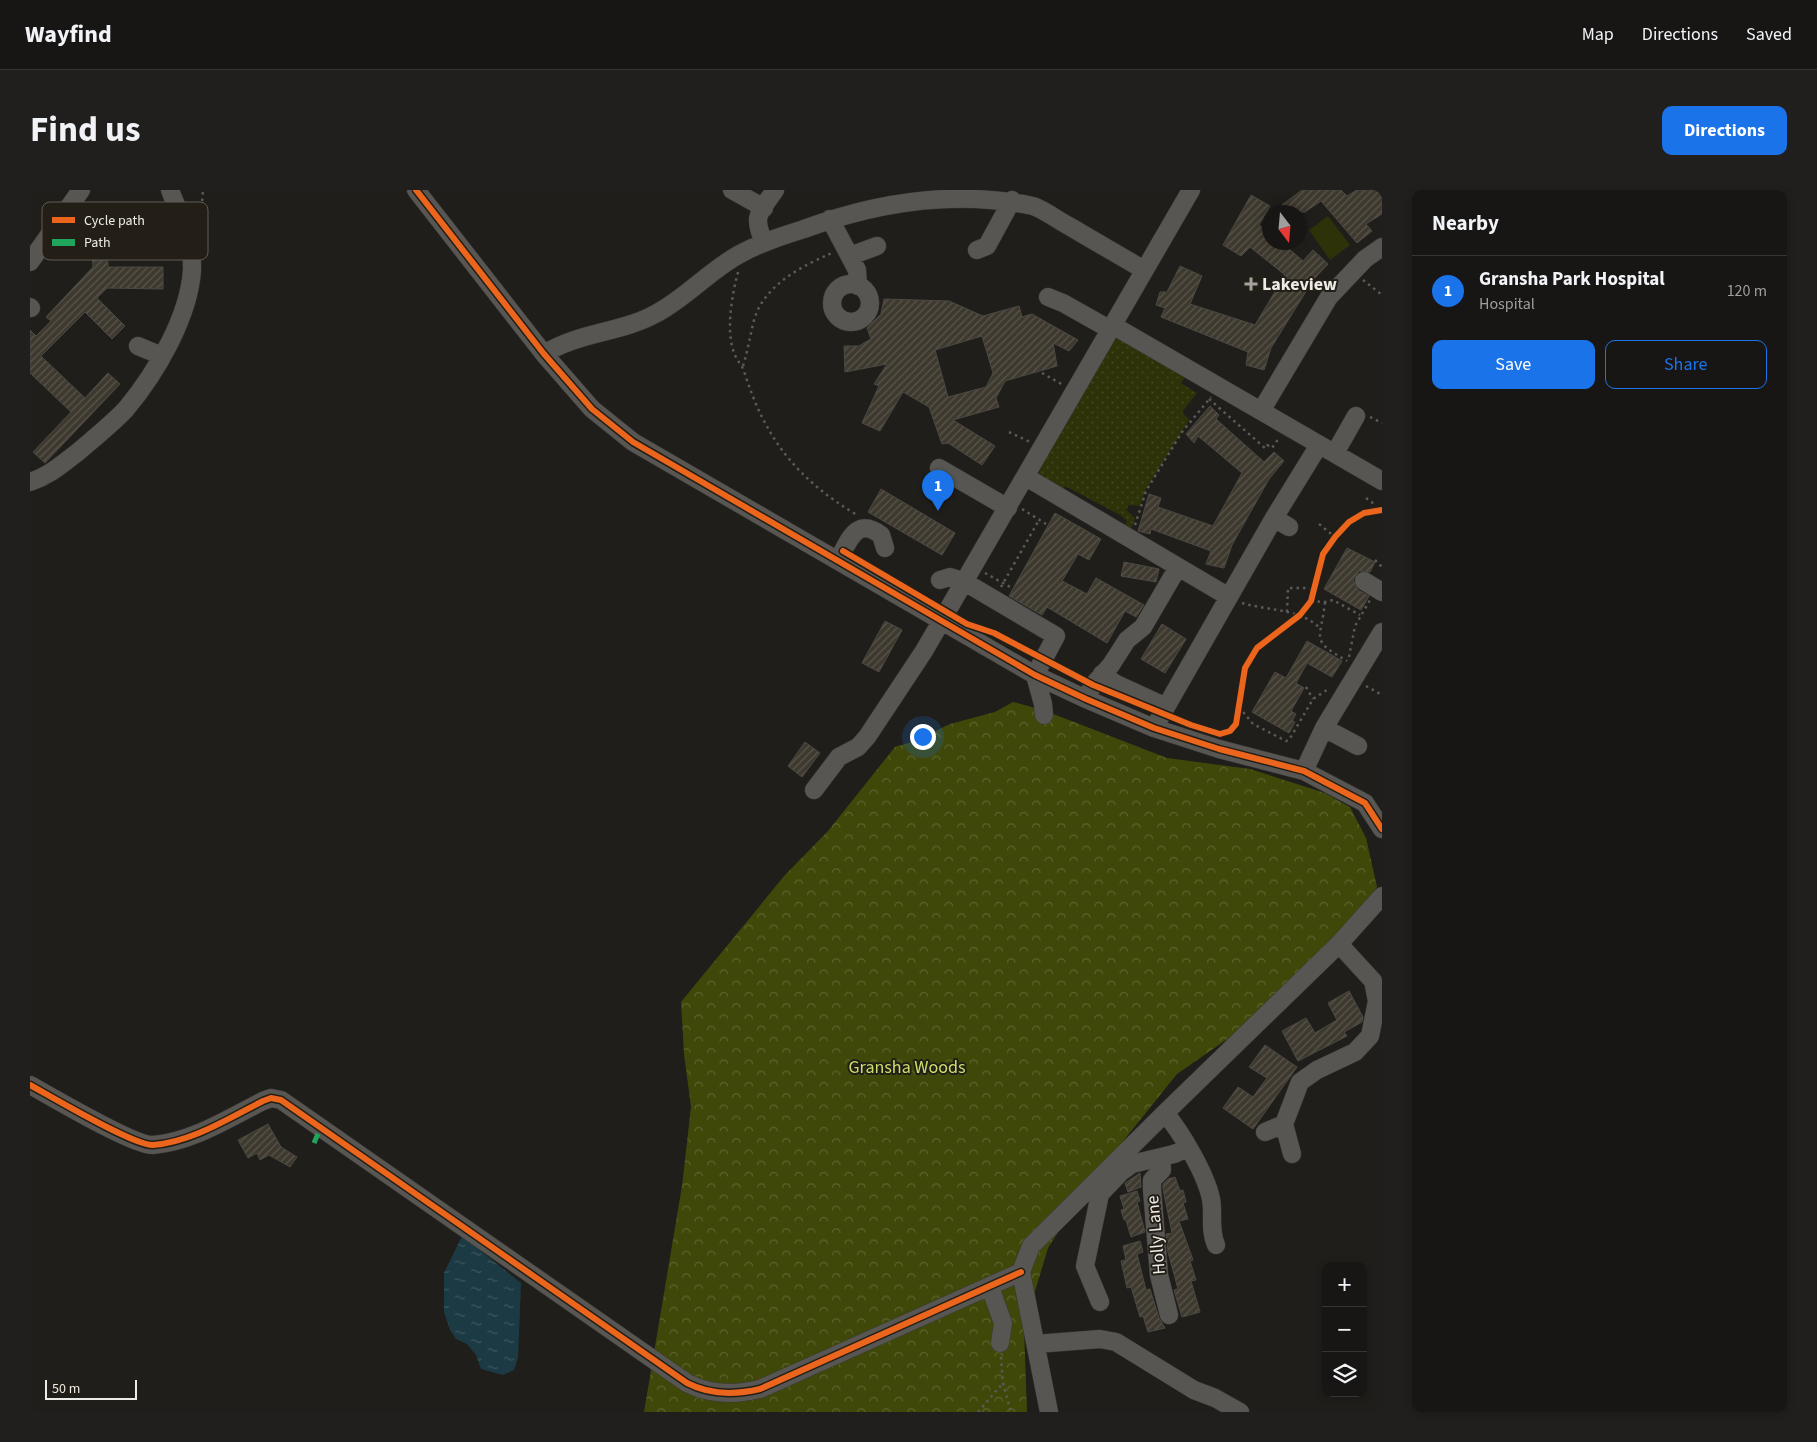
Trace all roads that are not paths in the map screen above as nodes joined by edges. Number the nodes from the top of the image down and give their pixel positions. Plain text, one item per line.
1 (81, 190) edge
2 (170, 190) edge
3 (416, 190) edge
4 (732, 190) edge
5 (775, 190) edge
6 (1191, 190) edge
7 (1012, 200) junction
8 (72, 202) edge
9 (175, 202) edge
10 (764, 208) junction
11 (830, 219) junction
12 (764, 243) junction
13 (42, 245) edge
14 (877, 246) dead end
15 (1382, 248) edge
16 (977, 250) dead end
17 (847, 252) junction
18 (191, 260) edge
19 (30, 262) edge
20 (1144, 270) junction
21 (858, 286) dead end
22 (1048, 297) dead end
23 (1112, 328) junction
24 (138, 346) dead end
25 (544, 354) junction
26 (162, 356) junction
27 (1261, 411) junction
28 (1363, 417) road end
29 (1319, 445) junction
30 (1335, 453) junction
31 (939, 468) dead end
32 (1026, 477) junction
33 (1382, 480) edge
34 (30, 482) edge
35 (1009, 505) junction
36 (1274, 518) junction
37 (1289, 527) dead end
38 (885, 548) dead end
39 (838, 560) junction
40 (1178, 567) junction
41 (940, 580) dead end
42 (963, 582) junction
43 (1228, 597) junction
44 (941, 620) junction
45 (1382, 632) edge
46 (1102, 674) junction
47 (1036, 675) junction
48 (1086, 700) junction
49 (1164, 706) junction
50 (1044, 715) dead end
51 (1154, 728) junction
52 (1324, 728) junction
53 (1358, 746) dead end
54 (1304, 771) junction
55 (814, 790) dead end
56 (1382, 829) edge
57 (1382, 896) edge
58 (1339, 944) junction
59 (30, 1085) edge
60 (1164, 1113) junction
61 (1284, 1124) junction
62 (1265, 1132) dead end
63 (1187, 1148) junction
64 (1292, 1154) dead end
65 (1161, 1157) junction
66 (1216, 1245) dead end
67 (1021, 1272) junction
68 (990, 1287) junction
69 (1100, 1302) dead end
70 (1169, 1315) dead end
71 (1000, 1343) road end
72 (1036, 1344) junction
73 (1049, 1412) edge
74 (1240, 1412) edge

1 - 8 street
2 - 9 street
3 - 25 street
4 - 10 street
5 - 10 street
6 - 20 street
7 - 11 street
7 - 16 street
7 - 20 street
10 - 12 street
11 - 12 street
11 - 17 street
12 - 25 street
13 - 19 street
14 - 17 street
15 - 27 street
17 - 21 street
18 - 26 street
20 - 23 street
22 - 23 street
23 - 27 street
23 - 32 street
24 - 26 street
25 - 39 street
26 - 34 street
27 - 29 street
28 - 30 street
29 - 30 street
29 - 36 street
30 - 33 street
31 - 35 street
32 - 35 street
32 - 40 street
35 - 42 street
36 - 37 street
36 - 43 street
38 - 39 street
39 - 44 street
40 - 43 street
40 - 46 street
41 - 42 street
42 - 44 street
42 - 47 street
43 - 49 street
44 - 47 street
44 - 55 street
45 - 52 street
46 - 48 street
46 - 49 street
47 - 48 street
47 - 50 street
48 - 51 street
49 - 51 street
51 - 54 street
52 - 53 street
52 - 54 street
54 - 56 street
57 - 58 street
58 - 60 street
58 - 61 street
59 - 68 street
60 - 63 street
60 - 67 street
61 - 62 street
61 - 64 street
63 - 65 street
63 - 66 street
65 - 69 street
65 - 70 street, Holly Lane
67 - 68 street
67 - 72 street
68 - 71 street
72 - 73 street
72 - 74 street

